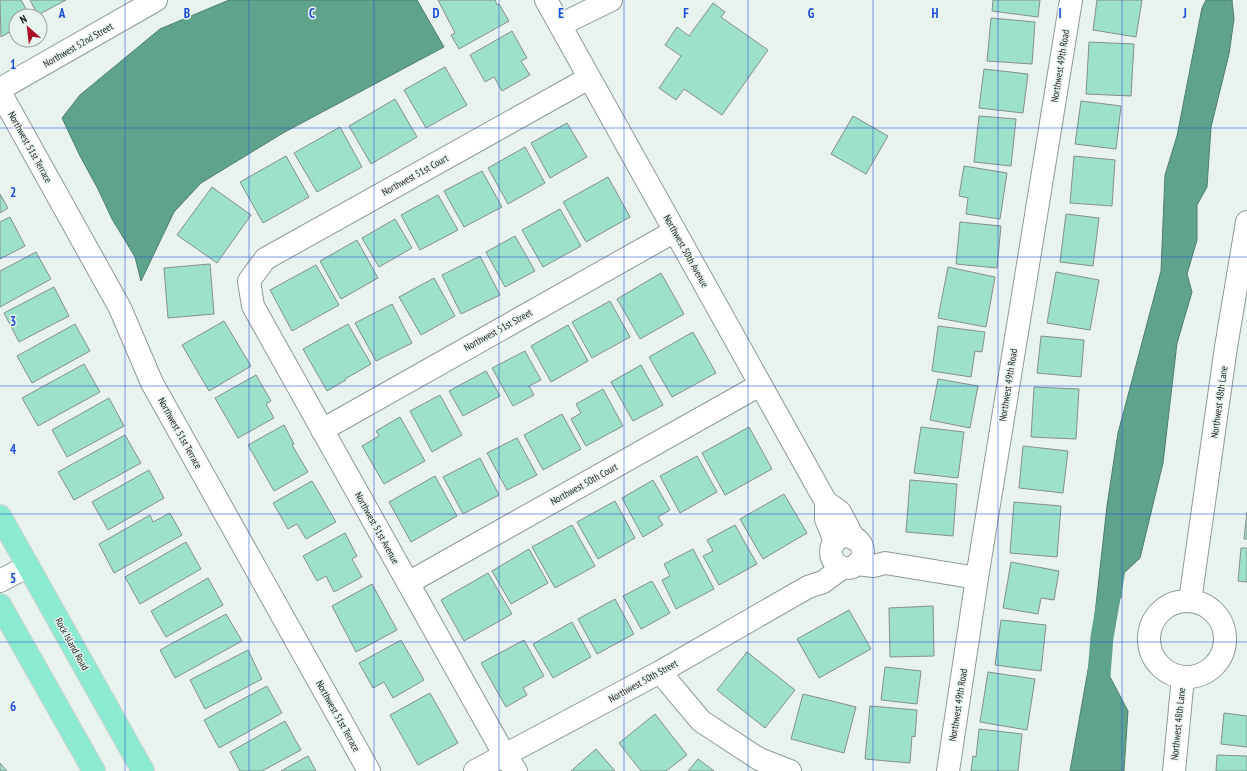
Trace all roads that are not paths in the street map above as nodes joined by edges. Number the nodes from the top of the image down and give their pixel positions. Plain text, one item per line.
1 (156, 0) edge
2 (546, 0) edge
3 (611, 0) edge
4 (1071, 0) edge
5 (560, 25) junction
6 (589, 78) junction
7 (0, 90) edge
8 (1247, 222) edge
9 (675, 231) junction
10 (248, 281) joint
11 (760, 386) junction
12 (322, 430) junction
13 (0, 516) edge
14 (847, 552) junction
15 (28, 566) junction
16 (977, 578) junction
17 (0, 581) edge
18 (408, 583) junction
19 (1192, 591) junction
20 (0, 605) edge
21 (660, 672) junction
22 (1183, 677) junction
23 (510, 764) edge
24 (94, 771) edge
25 (143, 771) edge
26 (369, 771) edge
27 (476, 771) edge
28 (790, 771) edge
29 (948, 771) edge
30 (1174, 771) edge

1 - 7 street, Northwest 52nd Street
2 - 5 street, Northwest 50th Avenue
3 - 5 street
4 - 16 street, Northwest 49th Road
5 - 6 street, Northwest 50th Avenue
6 - 9 street, Northwest 50th Avenue
6 - 10 street, Northwest 51st Court
7 - 26 street, Northwest 51st Terrace
8 - 19 street, Northwest 48th Lane
9 - 11 street, Northwest 50th Avenue
9 - 12 street, Northwest 51st Street
10 - 12 street, Northwest 51st Avenue
11 - 14 street, Northwest 50th Avenue
11 - 18 street, Northwest 50th Court
12 - 18 street, Northwest 51st Avenue
13 - 15 main road, Rock Island Road
14 - 16 street
14 - 21 street, Northwest 50th Street
15 - 17 street
15 - 25 main road, Rock Island Road
16 - 29 street, Northwest 49th Road
18 - 23 street, Northwest 51st Avenue
19 - 22 street, Northwest 48th Lane
19 - 22 street, Northwest 48th Lane
20 - 24 main road
21 - 23 street, Northwest 50th Street
21 - 28 street
22 - 30 street, Northwest 48th Lane
23 - 27 street, Northwest 50th Street

